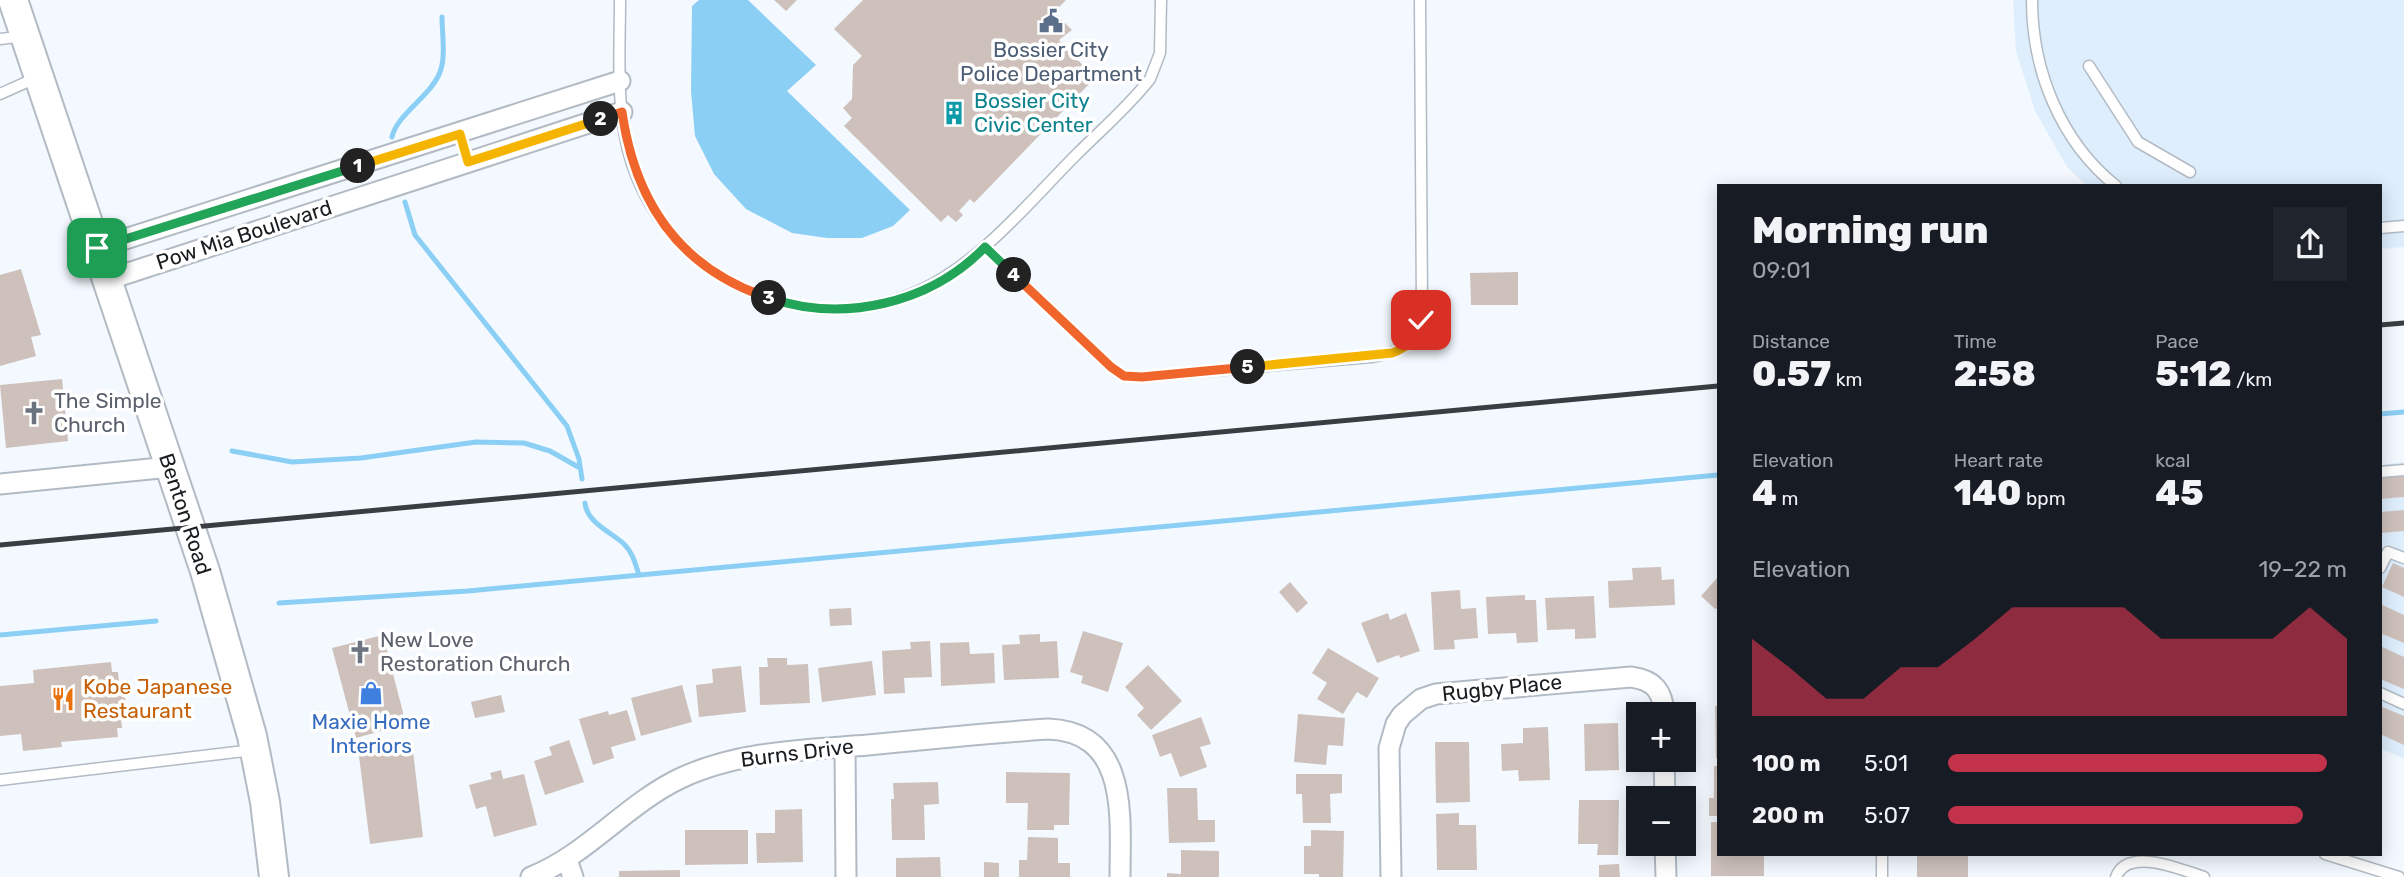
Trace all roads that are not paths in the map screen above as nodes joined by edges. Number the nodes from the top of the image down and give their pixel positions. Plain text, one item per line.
1 (13, 0) edge
2 (620, 0) edge
3 (1161, 0) edge
4 (1420, 0) edge
5 (2032, 0) edge
6 (13, 37) edge
7 (2089, 66) dead end
8 (39, 76) junction
9 (620, 81) junction
10 (0, 94) edge
11 (622, 112) junction
12 (460, 134) junction
13 (468, 162) junction
14 (2190, 172) dead end
15 (2114, 184) edge
16 (2404, 226) edge
17 (2382, 228) edge
18 (985, 247) junction
19 (97, 248) junction
20 (107, 279) junction
21 (170, 467) junction
22 (2404, 470) edge
23 (2382, 472) edge
24 (0, 484) edge
25 (2384, 550) edge
26 (2404, 558) edge
27 (2382, 694) edge
28 (1662, 702) edge
29 (2404, 704) edge
30 (845, 747) junction
31 (254, 750) junction
32 (0, 780) edge
33 (1665, 856) edge
34 (1882, 856) edge
35 (2331, 856) edge
36 (570, 868) edge
37 (274, 877) edge
38 (531, 877) edge
39 (846, 877) edge
40 (1120, 877) edge
41 (1391, 877) edge
42 (1666, 877) edge
43 (1882, 877) edge
44 (2116, 877) edge
45 (2204, 877) edge
46 (2399, 877) edge

1 - 6 main road, Benton Road
2 - 9 lane
3 - 18 lane
4 - 18 lane
5 - 15 lane
6 - 8 main road, Benton Road
7 - 14 lane
8 - 10 lane
8 - 19 main road, Benton Road
9 - 11 lane
9 - 12 street, Pow Mia Boulevard
11 - 13 street, Pow Mia Boulevard
11 - 18 lane
12 - 13 lane
12 - 19 street, Pow Mia Boulevard
13 - 20 street, Pow Mia Boulevard
16 - 17 lane
19 - 20 main road, Benton Road
20 - 21 main road, Benton Road
21 - 24 street
21 - 31 main road, Benton Road
22 - 23 lane
25 - 26 lane
27 - 29 lane
28 - 41 street, Rugby Place
30 - 36 street, Burns Drive
30 - 39 street
30 - 40 street, Burns Drive
31 - 32 lane
31 - 37 main road, Benton Road
33 - 42 street
34 - 43 lane
35 - 46 lane
36 - 38 street, Burns Drive
44 - 45 lane

